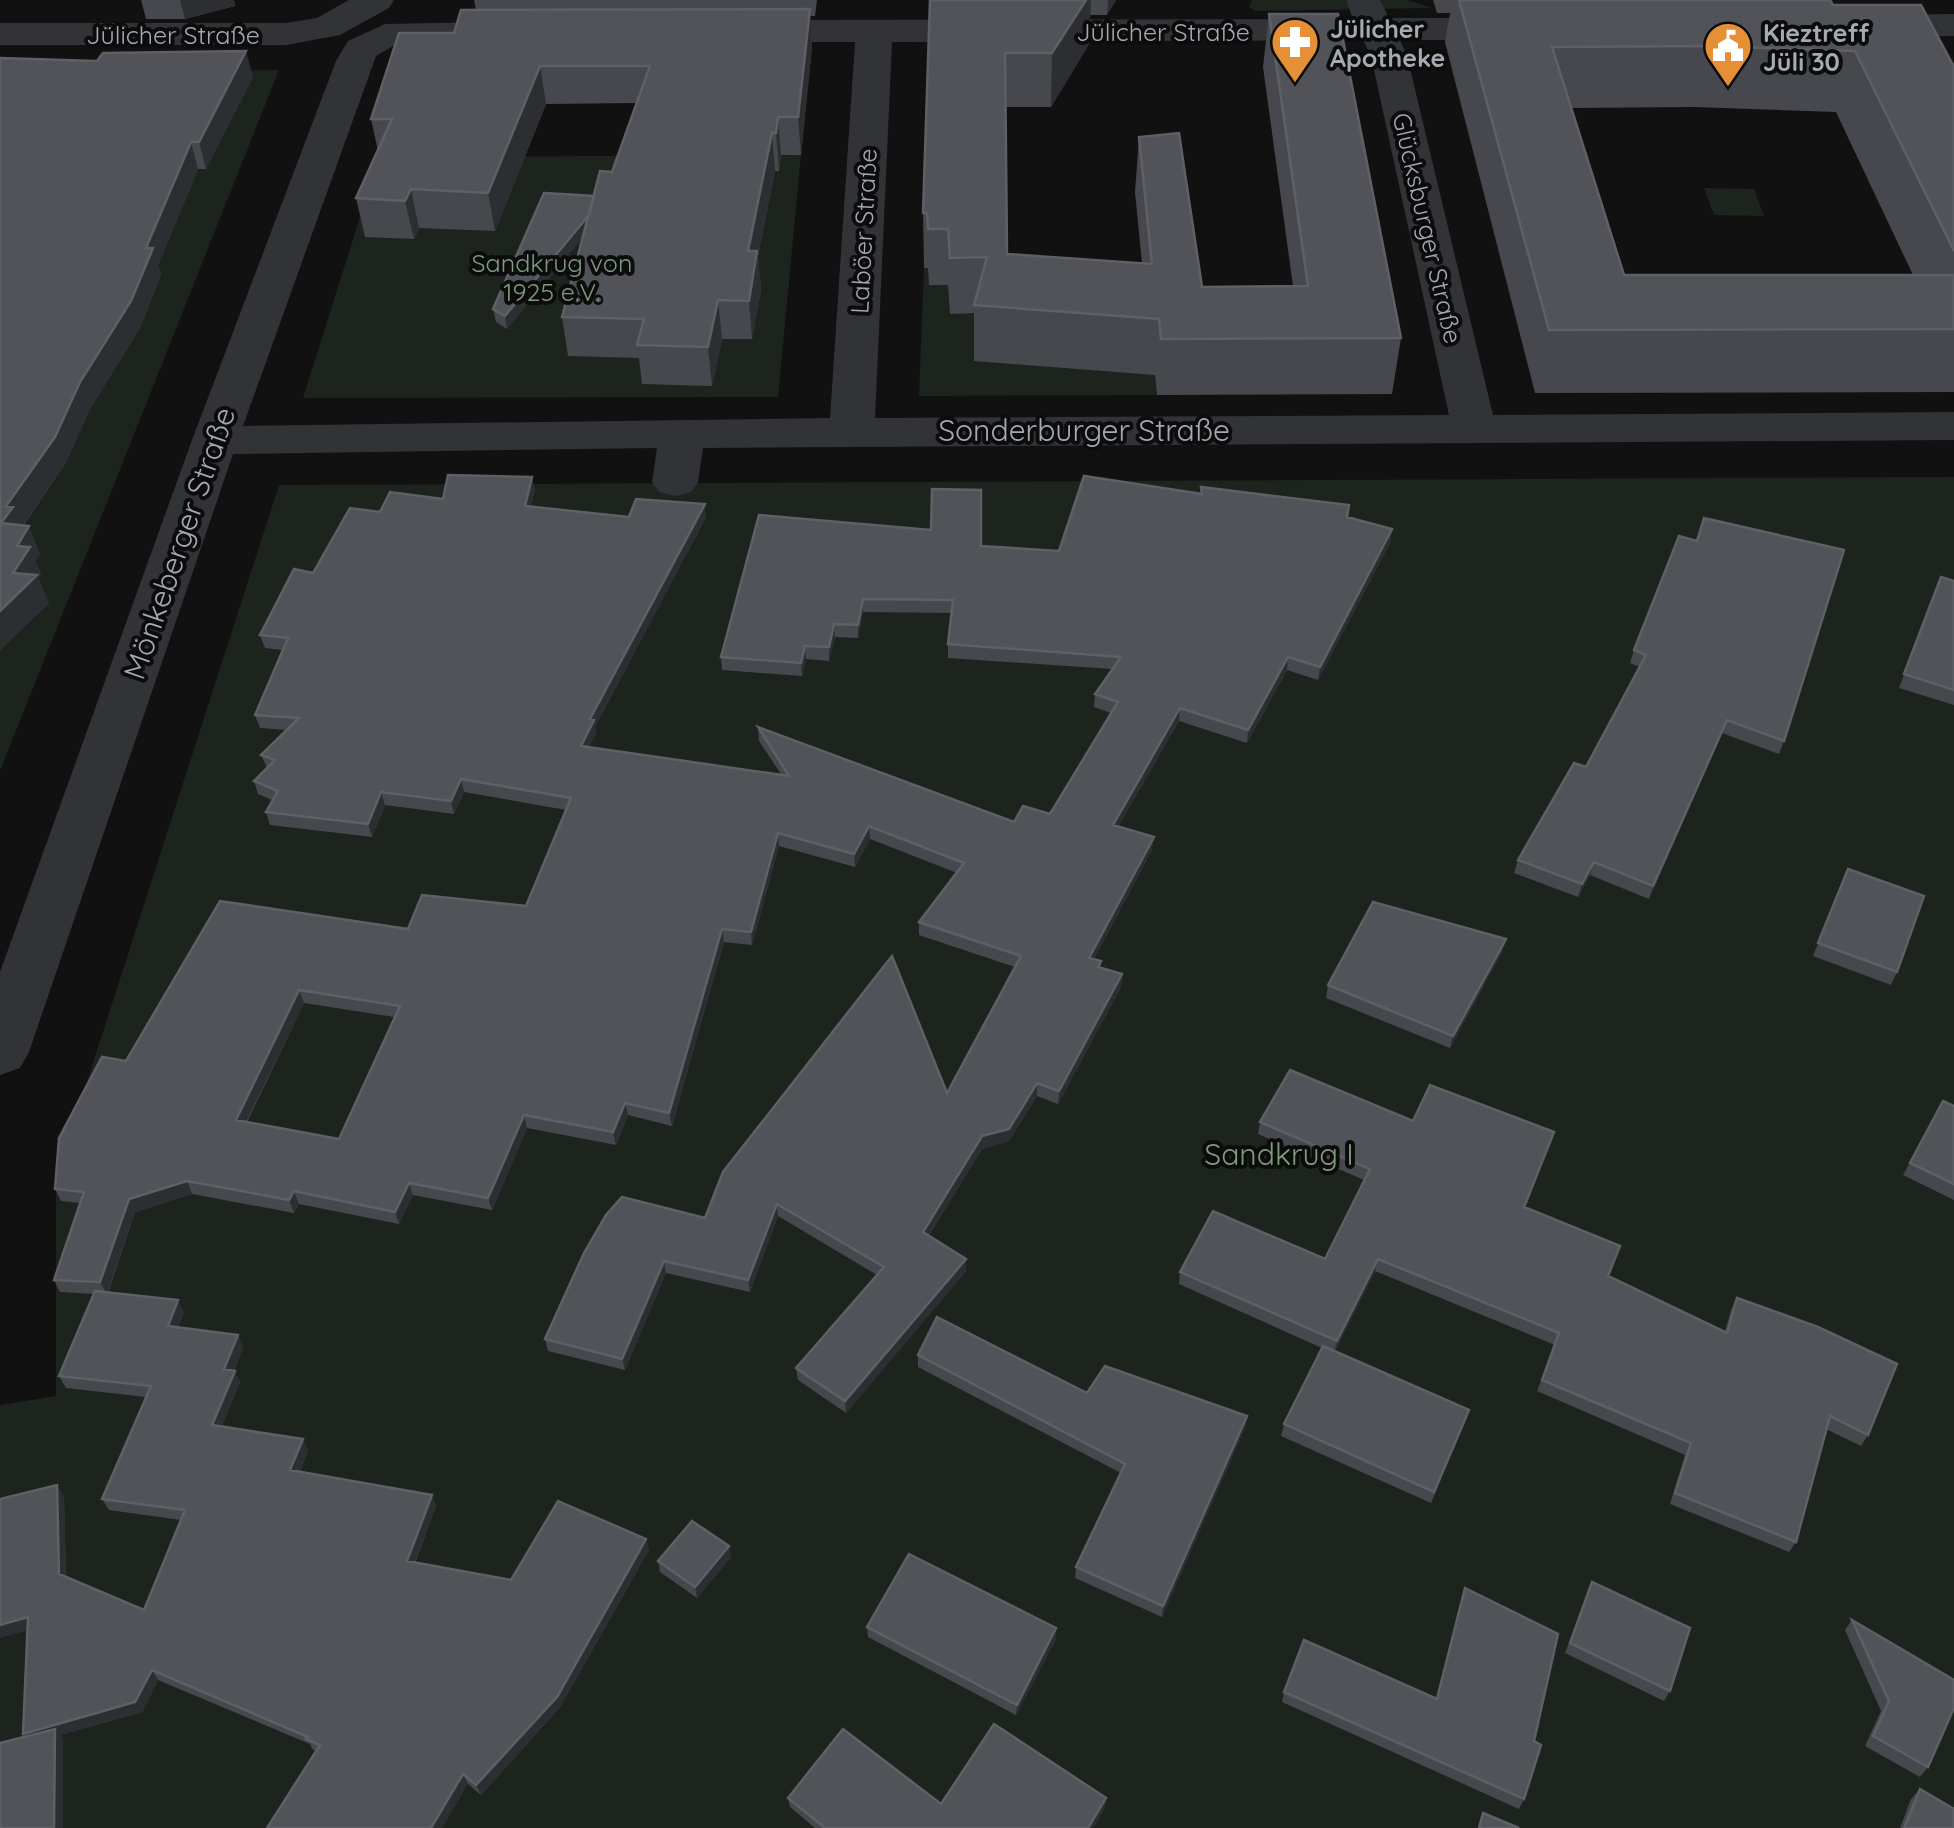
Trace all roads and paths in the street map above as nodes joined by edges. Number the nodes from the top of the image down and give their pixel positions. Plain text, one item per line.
1 (376, 0) edge
2 (1368, 14) edge
3 (1226, 16) edge
4 (1954, 25) edge
5 (1814, 27) edge
6 (1562, 29) edge
7 (358, 30) junction
8 (874, 30) junction
9 (697, 31) edge
10 (560, 32) edge
11 (0, 34) edge
12 (1954, 426) edge
13 (1638, 427) junction
14 (1474, 428) junction
15 (852, 432) junction
16 (682, 434) junction
17 (215, 440) junction
18 (1651, 470) dead end
19 (676, 482) dead end
20 (0, 1052) edge

1 - 7 street
2 - 3 street, Jülicher Straße
2 - 6 street, Jülicher Straße
2 - 14 street, Glücksburger Straße
3 - 8 street, Jülicher Straße
4 - 5 street
7 - 10 street, Jülicher Straße
7 - 11 street, Jülicher Straße
7 - 17 street, Mönkeberger Straße
8 - 9 street, Jülicher Straße
8 - 15 street, Laböer Straße
12 - 13 street, Sonderburger Straße
13 - 14 street, Sonderburger Straße
13 - 18 street
14 - 15 street, Sonderburger Straße
15 - 16 street, Sonderburger Straße
16 - 17 street, Sonderburger Straße
16 - 19 street
17 - 20 street, Mönkeberger Straße

